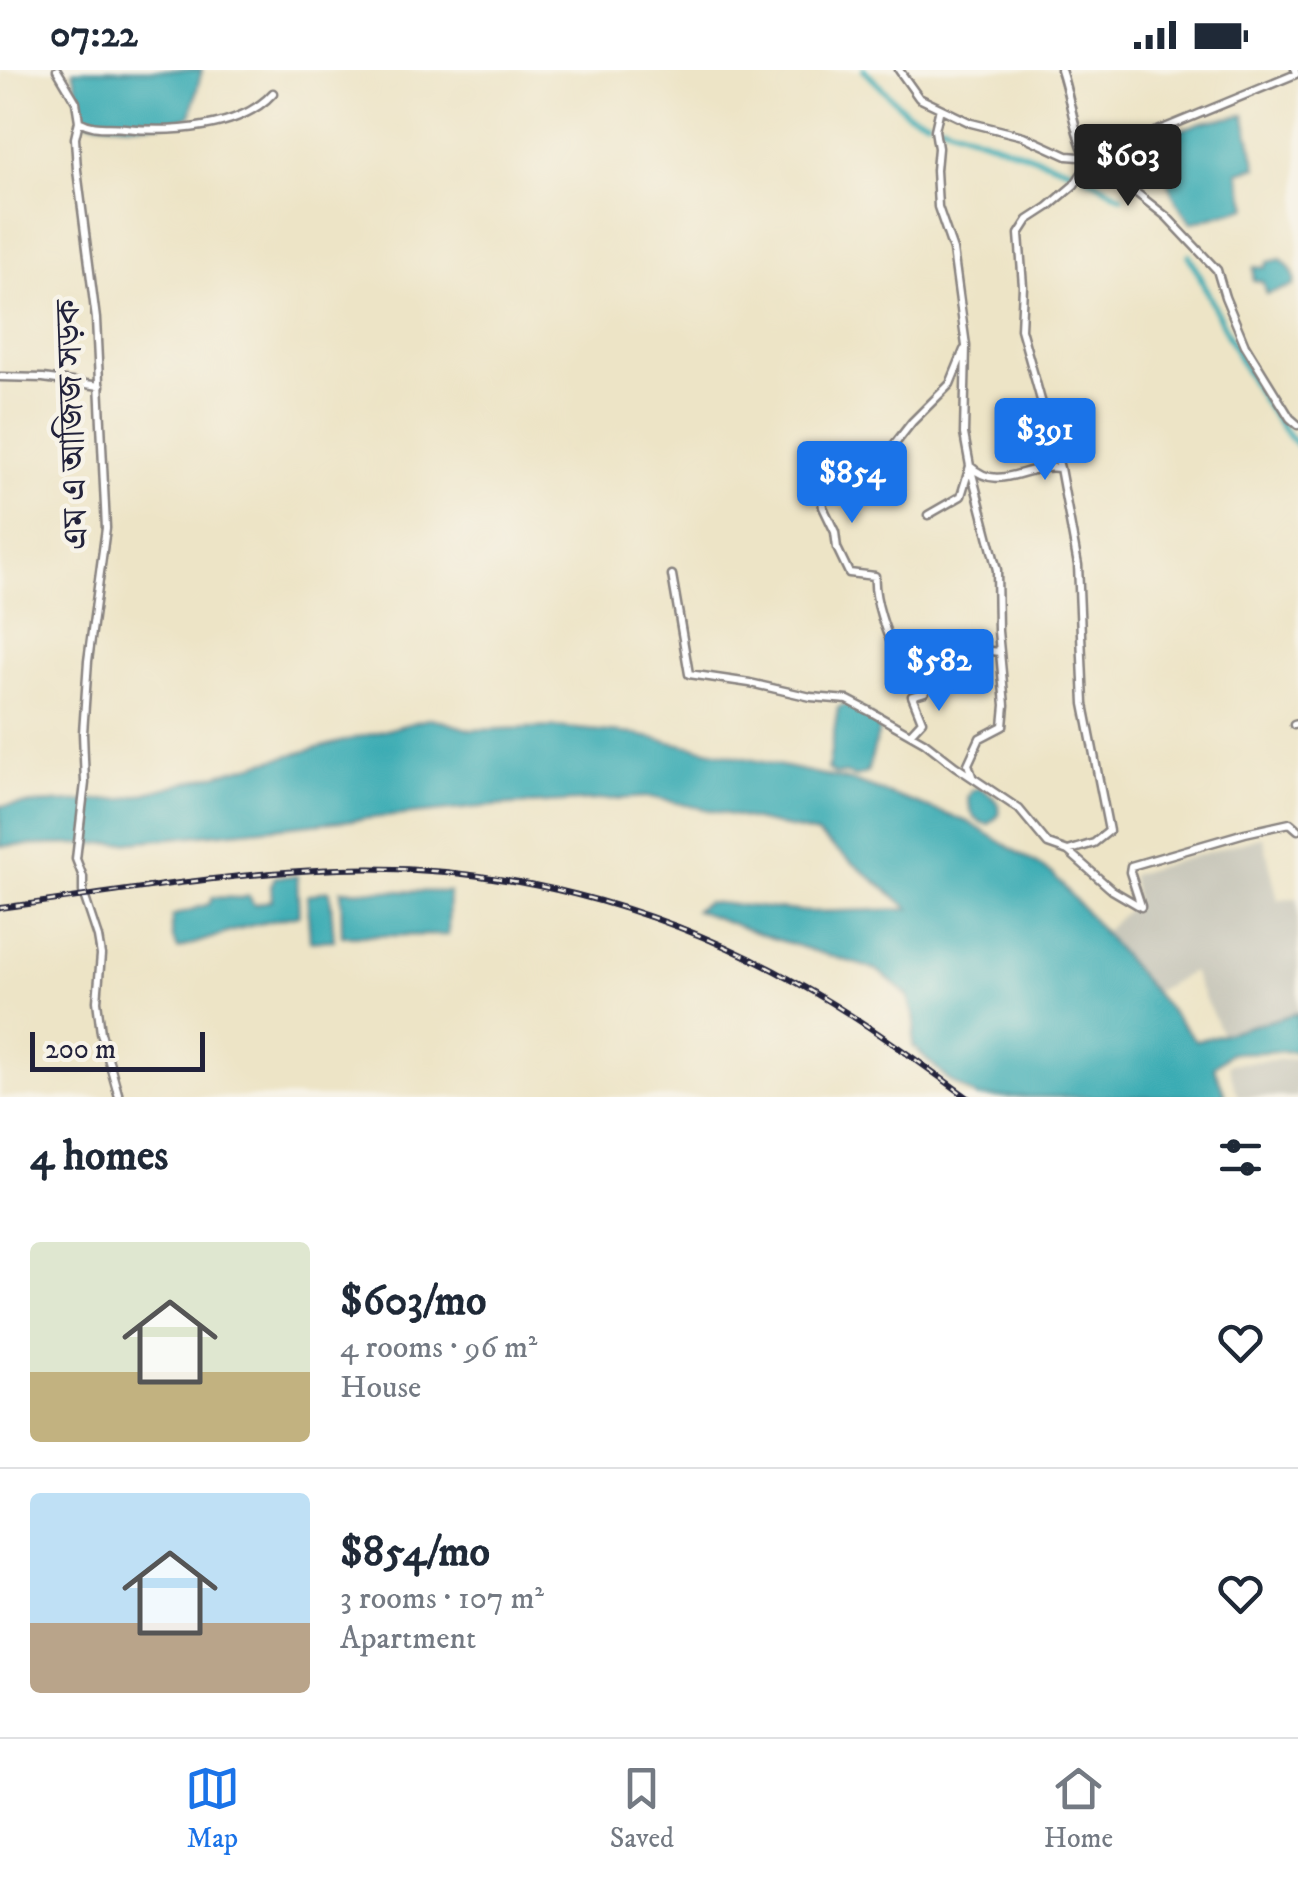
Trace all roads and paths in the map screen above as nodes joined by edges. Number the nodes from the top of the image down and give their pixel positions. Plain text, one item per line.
1 (57, 70) edge
2 (898, 70) edge
3 (1061, 70) edge
4 (1295, 70) edge
5 (273, 93) dead end
6 (940, 108) junction
7 (79, 121) junction
8 (1090, 158) junction
9 (966, 346) junction
10 (0, 378) edge
11 (100, 386) junction
12 (1298, 425) edge
13 (970, 466) junction
14 (1060, 468) junction
15 (928, 515) dead end
16 (672, 574) dead end
17 (1000, 652) junction
18 (930, 670) junction
19 (910, 734) junction
20 (972, 776) junction
21 (1298, 830) edge
22 (1068, 851) junction
23 (118, 1097) edge

1 - 7 street, এম এ আজিজ সড়ক
2 - 6 street
3 - 8 street
4 - 8 street
5 - 7 street
6 - 8 street
6 - 9 street
7 - 11 street, এম এ আজিজ সড়ক
8 - 12 street
8 - 14 street
9 - 13 street
9 - 18 street
10 - 11 street
11 - 23 street, এম এ আজিজ সড়ক
13 - 14 street
13 - 15 street
13 - 17 street
14 - 22 street
16 - 19 street
17 - 18 street
17 - 20 street
18 - 19 street
19 - 20 street
20 - 22 street
21 - 22 street

